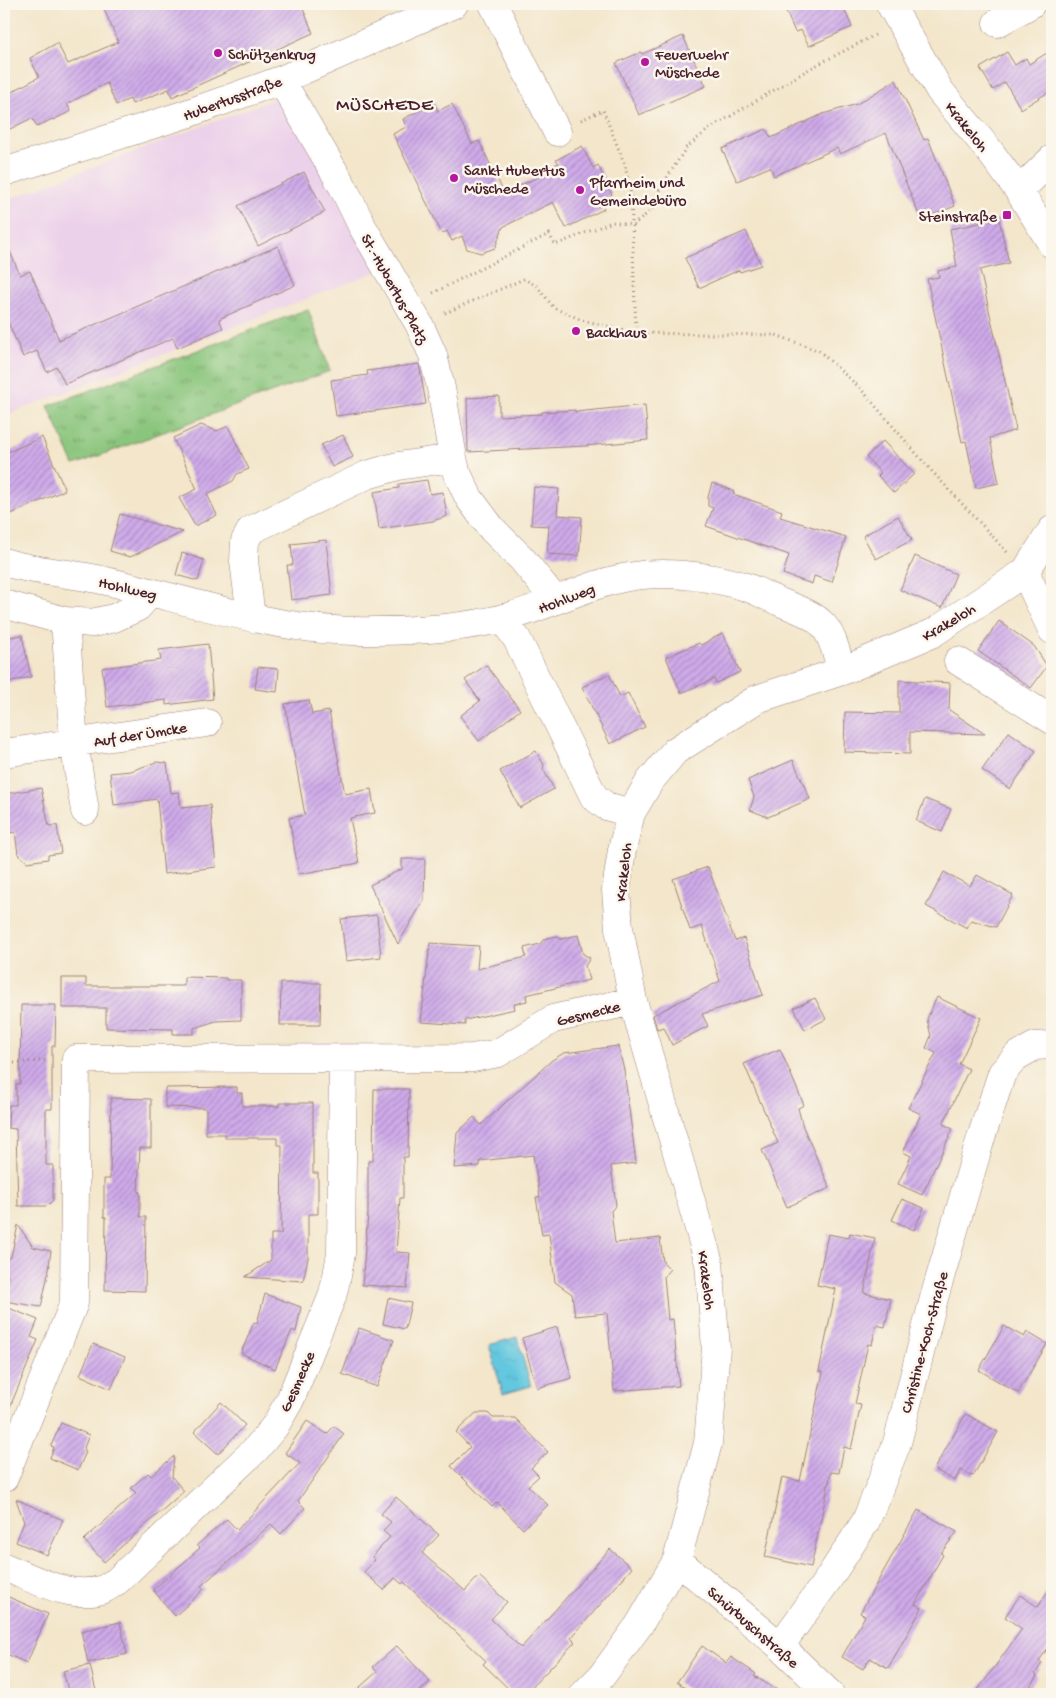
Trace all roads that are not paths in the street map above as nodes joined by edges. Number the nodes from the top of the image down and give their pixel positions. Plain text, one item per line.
1 (454, 4) edge
2 (493, 4) edge
3 (1031, 4) edge
4 (895, 13) edge
5 (997, 23) dead end
6 (281, 80) junction
7 (557, 132) road end
8 (1052, 159) edge
9 (4, 172) edge
10 (1019, 191) junction
11 (1052, 244) edge
12 (453, 458) junction
13 (1052, 530) edge
14 (4, 562) edge
15 (1026, 572) junction
16 (150, 592) junction
17 (555, 600) junction
18 (4, 604) edge
19 (251, 617) junction
20 (502, 618) junction
21 (65, 621) junction
22 (1052, 630) edge
23 (958, 662) dead end
24 (842, 671) junction
25 (1052, 720) edge
26 (207, 723) dead end
27 (74, 743) junction
28 (4, 753) edge
29 (85, 811) dead end
30 (631, 813) junction
31 (633, 1001) junction
32 (1052, 1045) edge
33 (342, 1059) junction
34 (4, 1478) edge
35 (677, 1560) junction
36 (4, 1567) edge
37 (780, 1646) junction
38 (584, 1694) edge
39 (830, 1694) edge

1 - 6 street, Hubertusstraße
2 - 7 street
3 - 5 street
4 - 10 street, Krakeloh
6 - 9 street, Hubertusstraße
6 - 12 street, St.-Hubertus-Platz
8 - 10 street
10 - 11 street, Krakeloh
12 - 17 street, St.-Hubertus-Platz
12 - 19 street
13 - 15 street, Krakeloh
14 - 16 street, Hohlweg
15 - 22 street
15 - 24 street, Krakeloh
16 - 19 street, Hohlweg
16 - 21 street
17 - 20 street, Hohlweg
17 - 24 street, Hohlweg
18 - 21 street
19 - 20 street, Hohlweg
20 - 30 street
21 - 27 street, Auf der Ümcke
23 - 25 street
24 - 30 street, Krakeloh
26 - 27 street, Auf der Ümcke
27 - 28 street, Auf der Ümcke
27 - 29 street, Auf der Ümcke
30 - 31 street, Krakeloh
31 - 33 street, Gesmecke
31 - 35 street, Krakeloh
32 - 37 street, Christine-Koch-Straße
33 - 34 street, Gesmecke
33 - 36 street, Gesmecke
35 - 37 street, Schürbuschstraße
35 - 38 street, Krakeloh
37 - 39 street, Schürbuschstraße

